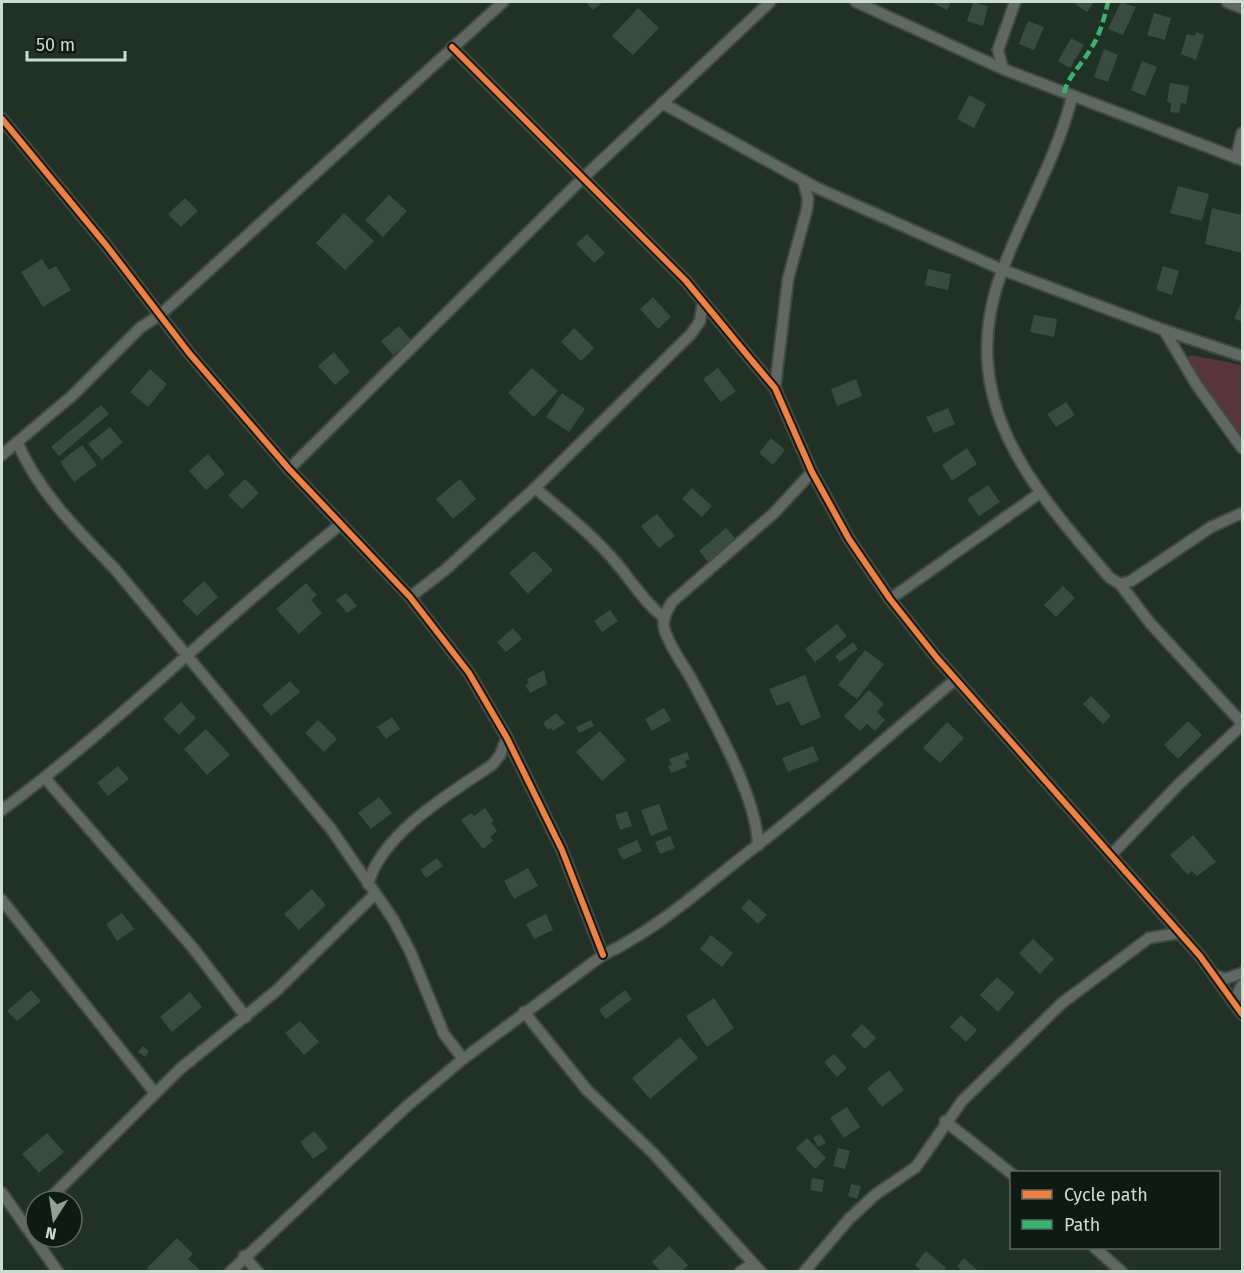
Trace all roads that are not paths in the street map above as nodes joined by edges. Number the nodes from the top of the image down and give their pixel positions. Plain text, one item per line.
1 (503, 2) edge
2 (770, 2) edge
3 (856, 2) edge
4 (1015, 2) edge
5 (1227, 2) edge
6 (1242, 8) edge
7 (452, 47) junction
8 (1003, 69) junction
9 (1072, 97) junction
10 (662, 103) junction
11 (2, 119) edge
12 (1242, 133) edge
13 (1239, 159) edge
14 (583, 178) junction
15 (803, 180) junction
16 (1003, 270) junction
17 (703, 302) junction
18 (160, 315) junction
19 (1164, 330) junction
20 (1242, 356) edge
21 (775, 388) junction
22 (17, 442) junction
23 (1242, 448) edge
24 (2, 455) edge
25 (289, 469) junction
26 (812, 472) junction
27 (535, 488) junction
28 (1040, 494) junction
29 (1242, 513) edge
30 (340, 525) junction
31 (1120, 584) junction
32 (410, 597) junction
33 (890, 599) junction
34 (664, 618) junction
35 (186, 655) junction
36 (956, 679) junction
37 (1242, 724) edge
38 (507, 738) junction
39 (45, 778) junction
40 (2, 810) edge
41 (758, 845) junction
42 (1112, 854) junction
43 (368, 884) junction
44 (375, 894) junction
45 (2, 900) edge
46 (1162, 914) junction
47 (1179, 933) junction
48 (1149, 938) junction
49 (603, 955) junction
50 (1242, 974) edge
51 (1215, 975) junction
52 (1242, 985) edge
53 (1234, 1001) junction
54 (524, 1012) junction
55 (1242, 1014) edge
56 (246, 1017) junction
57 (463, 1059) junction
58 (155, 1093) junction
59 (945, 1121) junction
60 (1010, 1173) edge
61 (59, 1189) edge
62 (2, 1193) edge
63 (24, 1224) edge
64 (42, 1249) edge
65 (1096, 1249) edge
66 (244, 1256) junction
67 (752, 1264) junction
68 (58, 1272) edge
69 (230, 1272) edge
70 (258, 1272) edge
71 (740, 1272) edge
72 (761, 1272) edge
73 (804, 1272) edge
74 (1122, 1272) edge

1 - 7 street
2 - 10 street
3 - 8 street
4 - 8 street
5 - 6 street
7 - 14 street
7 - 18 street
8 - 9 street
9 - 13 street
9 - 16 street
10 - 14 street
10 - 15 street
11 - 18 street
12 - 13 street
14 - 17 street
14 - 25 street
15 - 16 street
15 - 21 street
16 - 19 street
16 - 28 street
17 - 21 street
17 - 27 street
18 - 22 street
18 - 25 street
19 - 20 street
19 - 23 street
21 - 26 street
22 - 24 street
22 - 35 street
25 - 30 street
26 - 33 street
26 - 34 street
27 - 32 street
27 - 34 street
28 - 31 street
28 - 33 street
29 - 31 street
30 - 32 street
30 - 35 street
31 - 37 street
32 - 38 street
33 - 36 street
34 - 41 street
35 - 39 street
35 - 43 street
36 - 41 street
36 - 42 street
37 - 42 street
38 - 43 street
38 - 49 street
39 - 40 street
39 - 56 street
41 - 49 street
42 - 46 street
43 - 44 street
44 - 56 street
44 - 57 street
45 - 58 street
46 - 47 street
46 - 48 street
47 - 48 street
47 - 51 street
48 - 59 street
49 - 54 street
50 - 51 street
51 - 53 street
52 - 53 street
53 - 55 street
54 - 57 street
54 - 67 street
56 - 58 street
57 - 66 street
58 - 61 street
59 - 60 street
59 - 73 street
62 - 63 street
64 - 68 street
65 - 74 street
66 - 69 street
66 - 70 street
67 - 71 street
67 - 72 street

